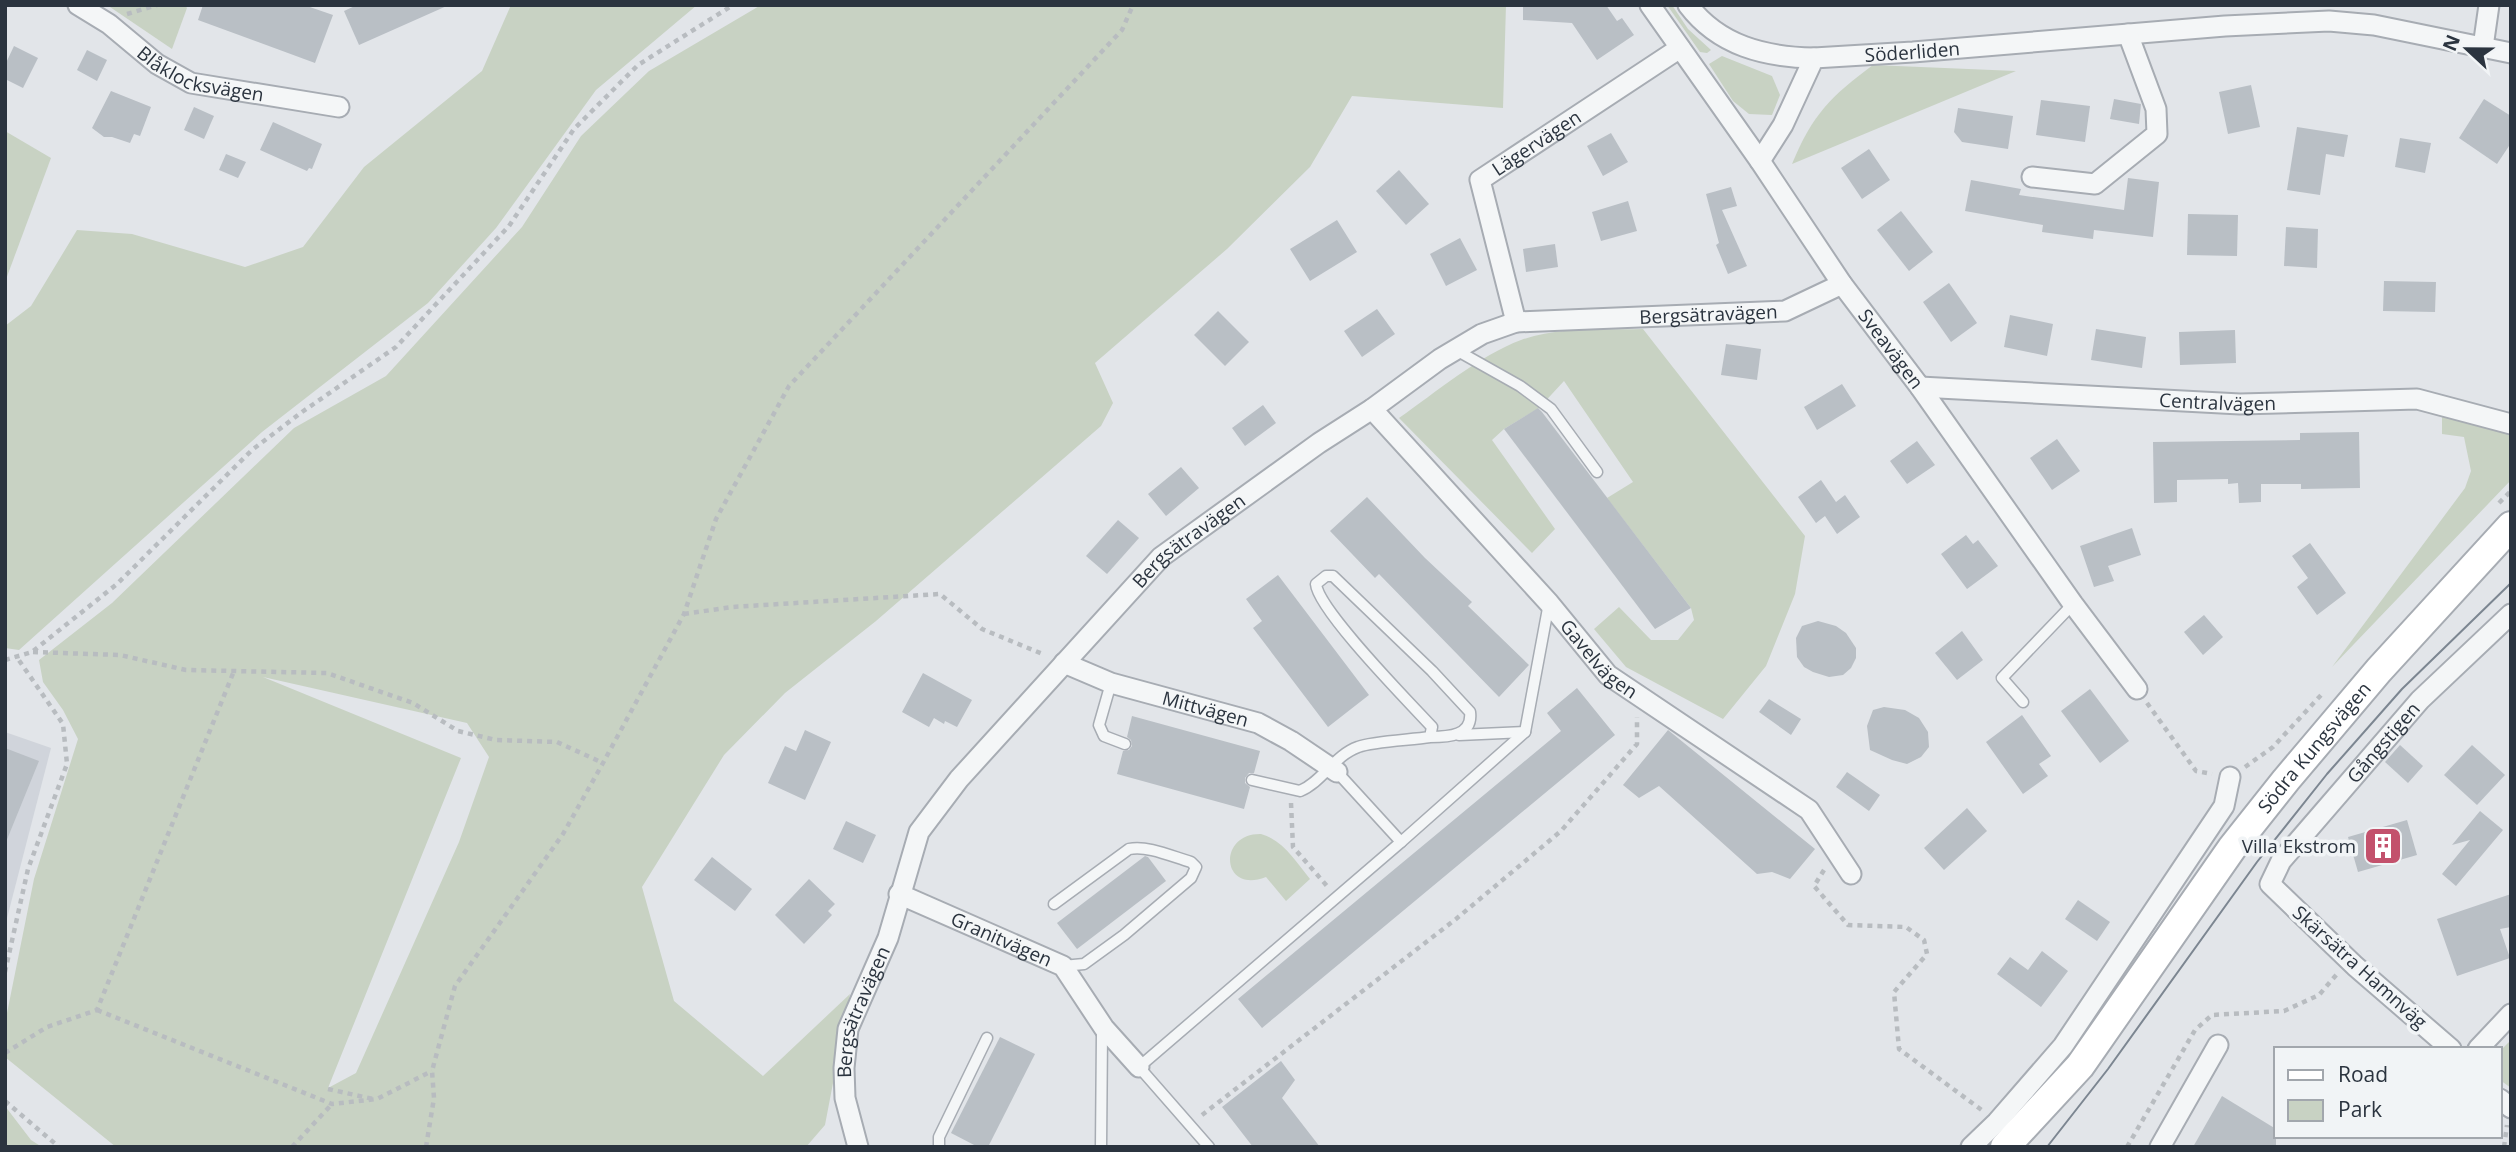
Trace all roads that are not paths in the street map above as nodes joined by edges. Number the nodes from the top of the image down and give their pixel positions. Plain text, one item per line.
1 (78, 5) edge
2 (1650, 5) edge
3 (1688, 5) edge
4 (2490, 5) edge
5 (2128, 34) junction
6 (2483, 47) junction
7 (1680, 48) junction
8 (2511, 53) edge
9 (1814, 58) junction
10 (339, 107) dead end
11 (1760, 161) junction
12 (2032, 177) dead end
13 (1842, 285) junction
14 (1516, 321) junction
15 (1456, 349) junction
16 (1920, 387) junction
17 (1372, 409) junction
18 (2511, 424) edge
19 (1597, 472) dead end
20 (2511, 526) edge
21 (1549, 603) junction
22 (2073, 604) junction
23 (2511, 614) edge
24 (1064, 663) junction
25 (1111, 682) junction
26 (2137, 689) road end
27 (2023, 702) dead end
28 (1525, 732) junction
29 (1458, 735) junction
30 (1430, 737) junction
31 (1125, 744) dead end
32 (1334, 769) junction
33 (2230, 777) road end
34 (1252, 780) dead end
35 (1401, 842) junction
36 (1851, 874) dead end
37 (2270, 884) joint
38 (899, 894) junction
39 (1054, 904) dead end
40 (1063, 966) junction
41 (2511, 1014) edge
42 (1104, 1028) junction
43 (987, 1038) dead end
44 (2218, 1045) dead end
45 (2449, 1047) edge
46 (2480, 1047) edge
47 (1139, 1067) junction
48 (2001, 1134) edge
49 (858, 1147) edge
50 (939, 1147) edge
51 (1101, 1147) edge
52 (1209, 1147) edge
53 (1971, 1147) edge
54 (2160, 1147) edge

1 - 10 street, Blåklocksvägen
2 - 7 street, Sveavägen
3 - 9 street, Söderliden
4 - 6 street
5 - 6 street, Söderliden
5 - 9 street, Söderliden
5 - 12 street
6 - 8 street, Söderliden
7 - 11 street, Sveavägen
7 - 14 street, Lägervägen
9 - 11 street
11 - 13 street, Sveavägen
13 - 14 street, Bergsätravägen
13 - 16 street, Sveavägen
14 - 15 street, Bergsätravägen
15 - 17 street, Bergsätravägen
15 - 19 lane
16 - 18 street, Centralvägen
16 - 22 street, Sveavägen
17 - 21 street, Gavelvägen
17 - 24 street, Bergsätravägen
20 - 48 main road, Södra Kungsvägen
21 - 28 lane
21 - 36 street, Gavelvägen
22 - 26 street, Sveavägen
22 - 27 lane
23 - 37 street, Gångstigen
24 - 25 street, Mittvägen
24 - 38 street, Bergsätravägen
25 - 31 lane
25 - 32 street, Mittvägen
28 - 29 lane
28 - 35 lane
29 - 30 lane
29 - 30 lane
30 - 32 lane
32 - 34 lane
32 - 35 lane
33 - 48 street, Södra Kungsvägen
35 - 47 lane
37 - 45 street, Skärsätra Hamnväg
38 - 40 street, Granitvägen
38 - 49 street, Bergsätravägen
39 - 40 lane
40 - 42 street, Granitvägen
41 - 46 street
42 - 47 street, Granitvägen
42 - 51 lane
43 - 50 lane
44 - 54 street
47 - 52 lane
48 - 53 street, Södra Kungsvägen

